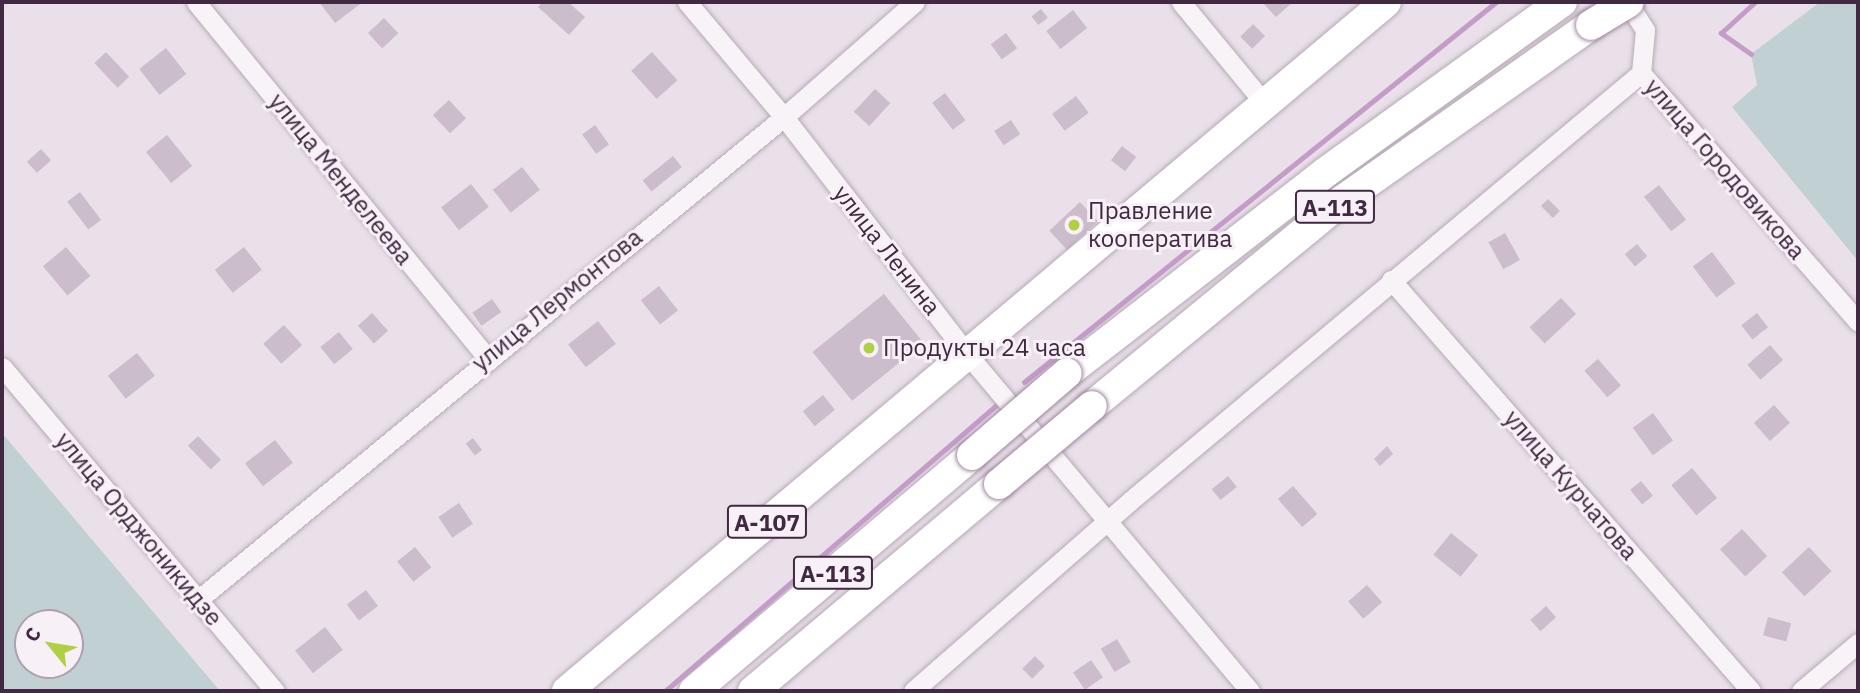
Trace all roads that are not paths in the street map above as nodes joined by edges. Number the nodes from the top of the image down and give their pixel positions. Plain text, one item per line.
1 (196, 2) edge
2 (687, 2) edge
3 (915, 2) edge
4 (1181, 2) edge
5 (1386, 2) edge
6 (1562, 2) edge
7 (1628, 2) edge
8 (1642, 73) junction
9 (1265, 104) junction
10 (785, 117) junction
11 (1391, 279) junction
12 (1858, 322) edge
13 (968, 355) junction
14 (487, 357) junction
15 (2, 368) edge
16 (1107, 521) junction
17 (199, 598) junction
18 (1858, 643) edge
19 (275, 691) edge
20 (567, 691) edge
21 (694, 691) edge
22 (753, 691) edge
23 (913, 691) edge
24 (1250, 691) edge
25 (1751, 691) edge
26 (1801, 691) edge

1 - 14 street, улица Менделеева
2 - 10 street, улица Ленина
3 - 10 street, улица Лермонтова
4 - 9 street
5 - 9 highway, А-107
6 - 21 highway, А-113, bridge
7 - 8 street, улица Городовикова
7 - 22 highway, А-113, bridge
8 - 11 street
8 - 12 street, улица Городовикова
9 - 13 highway, А-107
10 - 13 street, улица Ленина
10 - 14 street, улица Лермонтова
11 - 16 street
11 - 25 street, улица Курчатова
13 - 16 street, улица Ленина
13 - 20 highway, А-107
14 - 17 street, улица Лермонтова
15 - 17 street, улица Орджоникидзе
16 - 23 street
16 - 24 street, улица Ленина
17 - 19 street, улица Орджоникидзе
18 - 26 street

